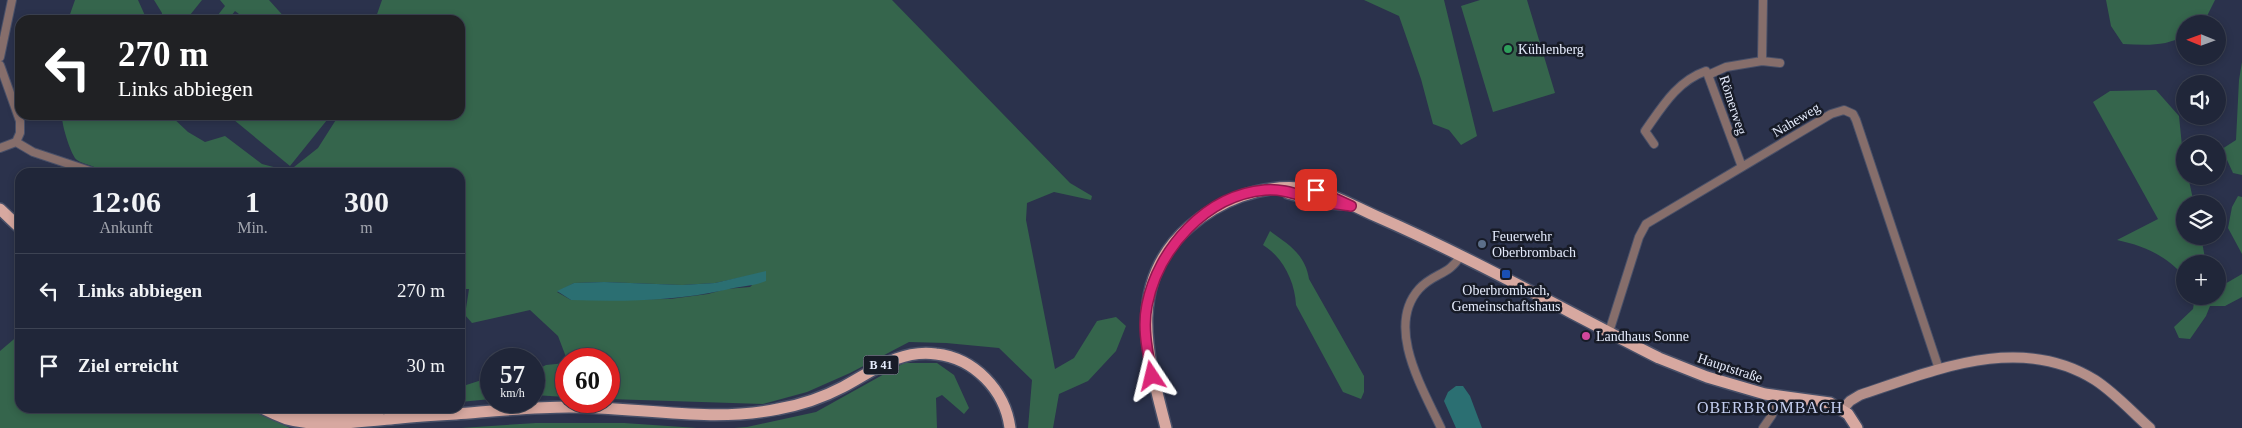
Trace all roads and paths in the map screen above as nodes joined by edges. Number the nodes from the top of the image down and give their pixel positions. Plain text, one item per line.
1 (12, 0) edge
2 (1763, 0) edge
3 (0, 57) edge
4 (1762, 61) junction
5 (1780, 63) dead end
6 (0, 65) edge
7 (1708, 76) junction
8 (15, 107) edge
9 (20, 120) edge
10 (16, 142) junction
11 (1654, 144) dead end
12 (0, 148) edge
13 (1742, 167) junction
14 (81, 168) edge
15 (0, 209) edge
16 (15, 223) edge
17 (1460, 256) junction
18 (1608, 332) junction
19 (1939, 369) junction
20 (1778, 398) junction
21 (1842, 410) junction
22 (465, 412) edge
23 (273, 413) edge
24 (305, 413) edge
25 (458, 413) edge
26 (400, 418) junction
27 (1010, 428) edge
28 (1166, 428) edge
29 (1441, 428) edge
30 (1763, 428) edge
31 (1857, 428) edge
32 (2150, 428) edge

1 - 3 street
2 - 4 street
4 - 5 street, Römerweg
4 - 7 street, Römerweg
6 - 8 street
7 - 11 street
7 - 13 street, Römerweg
9 - 10 street
10 - 12 street
10 - 14 street
13 - 18 street, Naheweg
13 - 19 street, Naheweg
15 - 16 main road
17 - 18 main road, Hauptstraße
17 - 28 main road, Hauptstraße
17 - 29 street
18 - 20 main road, Hauptstraße
19 - 21 street
19 - 32 street
20 - 21 main road, Hauptstraße
20 - 30 street
21 - 31 main road
22 - 27 main road, B 41
23 - 26 main road, B 41
24 - 26 main road, B 41
25 - 26 main road, B 41

